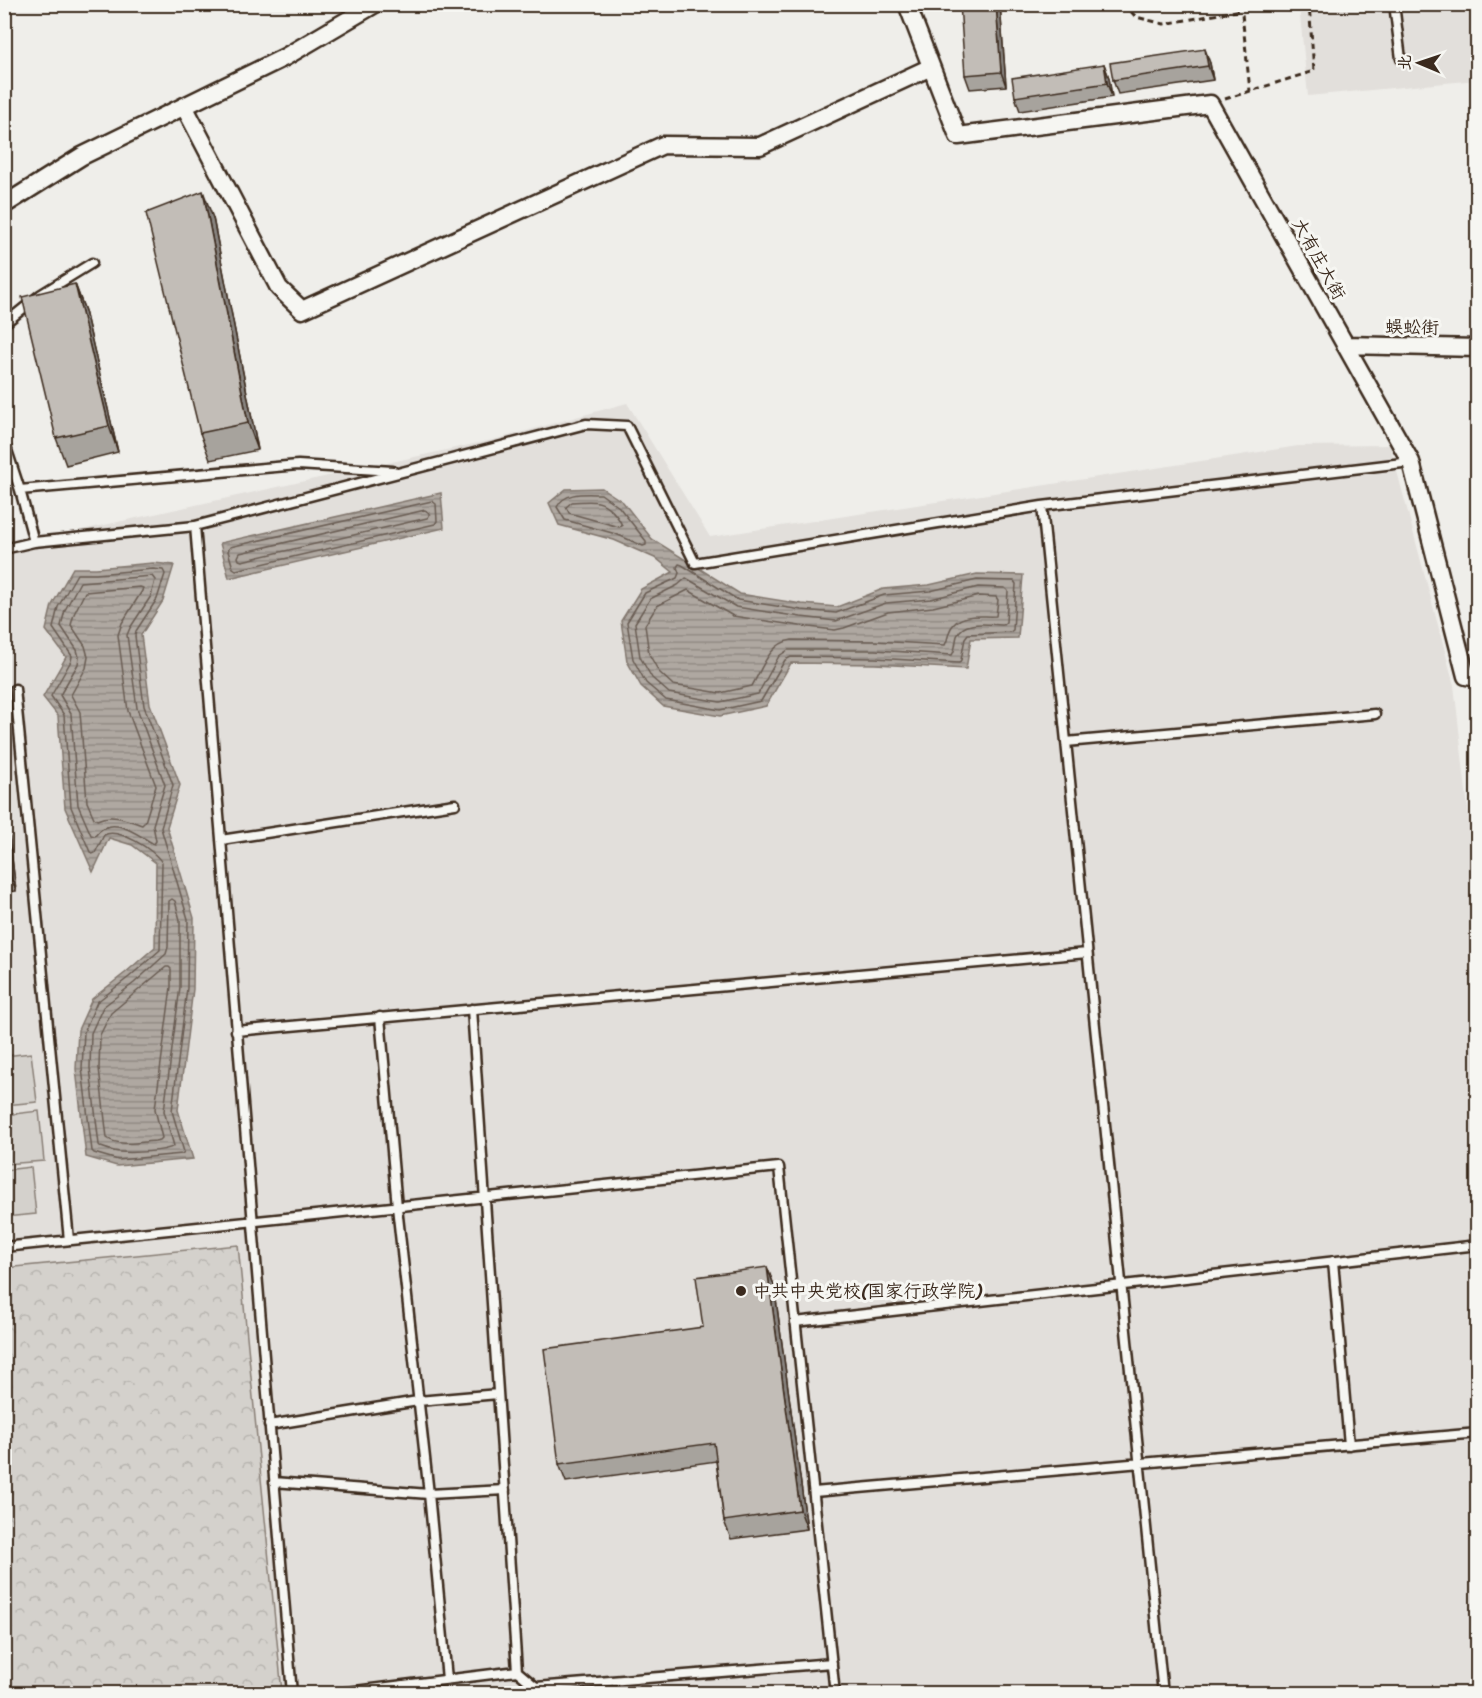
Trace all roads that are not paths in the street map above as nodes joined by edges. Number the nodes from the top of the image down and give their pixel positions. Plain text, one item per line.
1 (375, 4) edge
2 (907, 4) edge
3 (1394, 4) edge
4 (1401, 59) dead end
5 (931, 67) junction
6 (184, 106) junction
7 (4, 205) edge
8 (92, 263) dead end
9 (4, 324) edge
10 (1345, 345) junction
11 (1478, 348) edge
12 (4, 441) edge
13 (1411, 462) junction
14 (402, 472) junction
15 (20, 490) junction
16 (1042, 506) junction
17 (195, 526) junction
18 (34, 542) junction
19 (4, 549) edge
20 (1472, 677) edge
21 (15, 689) dead end
22 (1375, 714) dead end
23 (1066, 742) junction
24 (454, 804) dead end
25 (220, 840) junction
26 (1087, 953) junction
27 (472, 1009) junction
28 (380, 1017) junction
29 (236, 1030) junction
30 (484, 1197) junction
31 (397, 1207) junction
32 (252, 1221) junction
33 (69, 1240) junction
34 (1478, 1245) edge
35 (4, 1247) edge
36 (1333, 1262) junction
37 (1121, 1285) junction
38 (795, 1322) junction
39 (498, 1394) junction
40 (418, 1401) junction
41 (269, 1425) junction
42 (1478, 1433) edge
43 (1348, 1445) junction
44 (1139, 1464) junction
45 (274, 1482) junction
46 (505, 1490) junction
47 (814, 1492) junction
48 (429, 1494) junction
49 (832, 1663) junction
50 (517, 1671) junction
51 (447, 1679) junction
52 (536, 1690) edge
53 (292, 1694) edge
54 (331, 1694) edge
55 (835, 1694) edge
56 (1163, 1694) edge

1 - 6 street
2 - 5 street
3 - 4 lane
5 - 6 street
5 - 10 street, 大有庄大街
6 - 7 street
8 - 9 lane
10 - 11 street, 蜈蚣街
10 - 13 street, 大有庄大街
12 - 15 lane
13 - 16 lane
13 - 20 street, 大有庄大街
14 - 15 lane
14 - 16 lane
14 - 17 lane
15 - 18 lane
16 - 23 lane
17 - 18 lane
17 - 25 lane
18 - 19 lane
21 - 33 lane
22 - 23 lane
23 - 26 lane
24 - 25 lane
25 - 29 lane
26 - 27 lane
26 - 37 lane
27 - 28 lane
27 - 30 lane
28 - 29 lane
28 - 31 lane
29 - 32 lane
30 - 31 lane
30 - 38 lane
30 - 39 lane
31 - 32 lane
31 - 40 lane
32 - 33 lane
32 - 41 lane
33 - 35 lane
34 - 36 lane
36 - 37 lane
36 - 43 lane
37 - 38 lane
37 - 44 lane
38 - 47 lane
39 - 40 lane
39 - 46 lane
40 - 41 lane
40 - 48 lane
41 - 45 lane
42 - 43 lane
43 - 44 lane
44 - 47 lane
44 - 56 lane
45 - 48 lane
45 - 53 lane
46 - 48 lane
46 - 50 lane
47 - 49 lane
48 - 51 lane
49 - 52 lane
49 - 55 lane
50 - 51 lane
50 - 52 lane
51 - 54 lane

